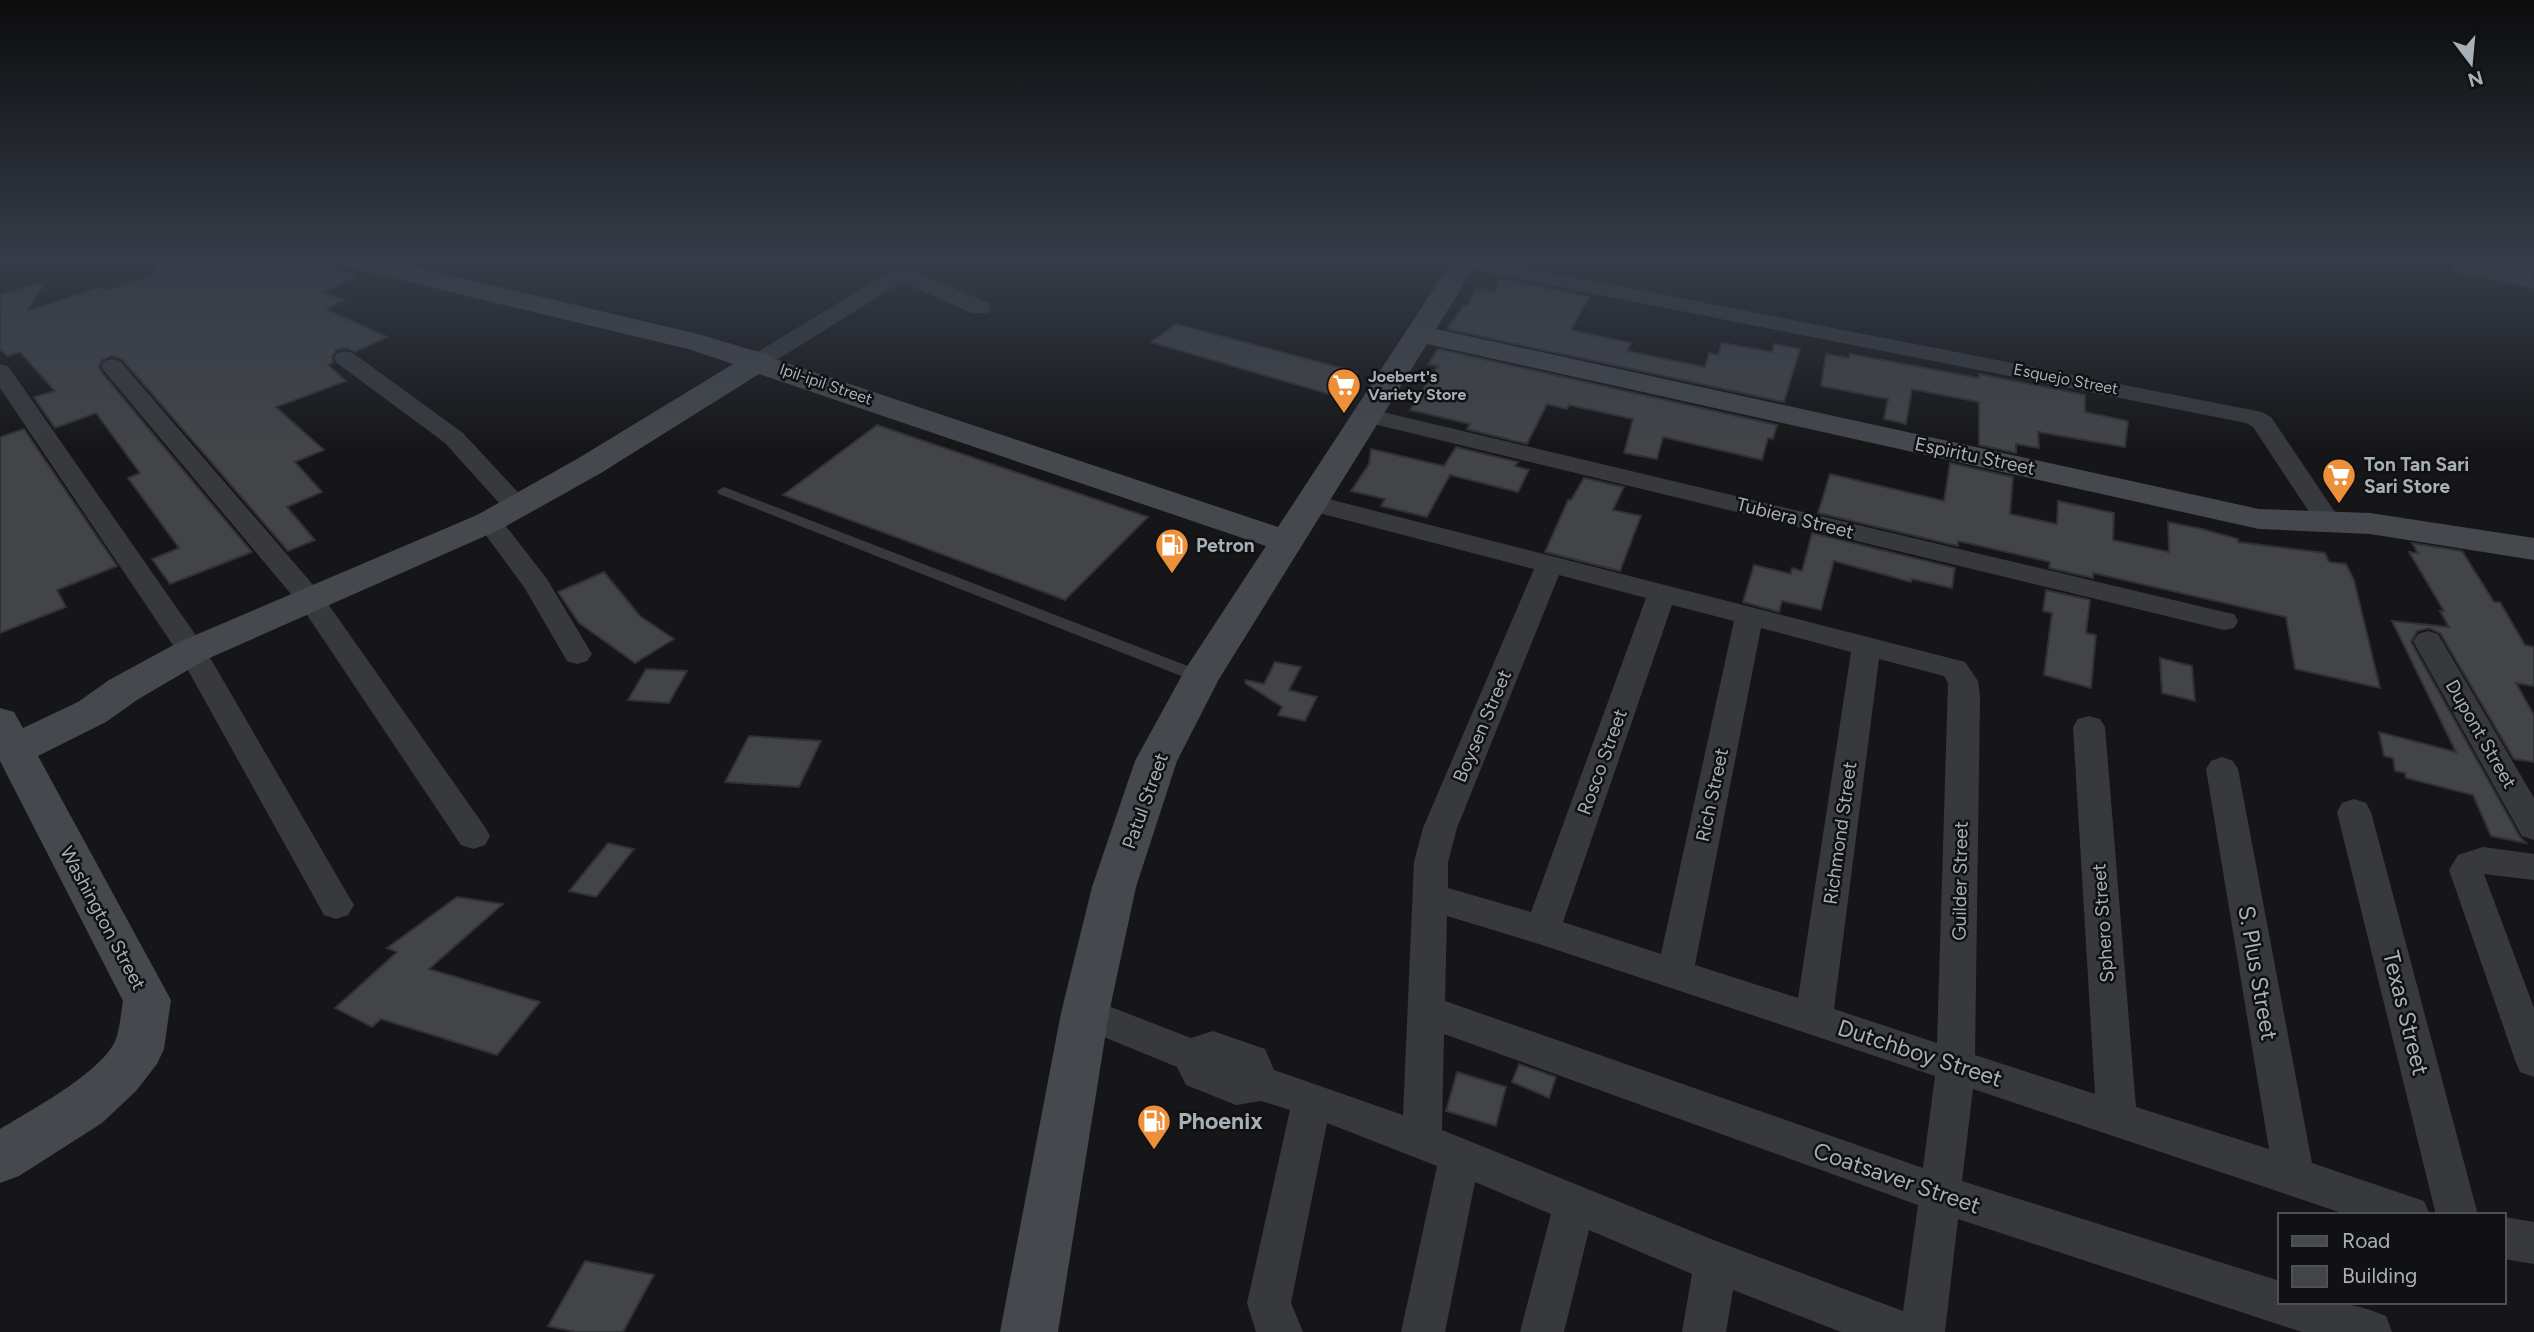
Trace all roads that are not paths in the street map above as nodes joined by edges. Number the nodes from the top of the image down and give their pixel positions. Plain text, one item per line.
1 (615, 323) edge
2 (820, 323) edge
3 (1427, 323) edge
4 (1775, 323) edge
5 (1421, 334) junction
6 (345, 358) dead end
7 (759, 361) junction
8 (112, 366) dead end
9 (0, 371) edge
10 (1366, 415) junction
11 (724, 491) dead end
12 (1309, 502) junction
13 (503, 514) junction
14 (2328, 521) junction
15 (1286, 541) junction
16 (2534, 549) edge
17 (1550, 564) junction
18 (1662, 594) junction
19 (311, 600) junction
20 (1749, 616) junction
21 (2224, 621) dead end
22 (2428, 640) dead end
23 (1866, 648) junction
24 (192, 651) junction
25 (577, 654) dead end
26 (1200, 677) junction
27 (2089, 727) dead end
28 (5, 742) edge
29 (2222, 769) dead end
30 (2354, 811) dead end
31 (2534, 827) edge
32 (472, 836) dead end
33 (2534, 867) edge
34 (1430, 897) junction
35 (336, 905) dead end
36 (1542, 930) junction
37 (1675, 973) junction
38 (1427, 1011) junction
39 (1085, 1013) junction
40 (1814, 1019) junction
41 (2534, 1060) edge
42 (1956, 1064) junction
43 (1312, 1099) junction
44 (2117, 1119) junction
45 (1441, 1149) junction
46 (0, 1158) edge
47 (2294, 1177) junction
48 (1941, 1194) junction
49 (1575, 1204) junction
50 (2403, 1213) edge
51 (2456, 1213) edge
52 (2506, 1238) edge
53 (2534, 1242) edge
54 (1716, 1262) junction
55 (2278, 1302) edge
56 (2283, 1304) edge
57 (1029, 1332) edge
58 (1281, 1332) edge
59 (1423, 1332) edge
60 (1542, 1332) edge
61 (1704, 1332) edge
62 (1899, 1332) edge
63 (1923, 1332) edge
64 (2370, 1332) edge

1 - 7 main road, Ipil-ipil Street
2 - 7 street
3 - 5 main road, Patul Street
4 - 14 street, Esquejo Street
5 - 10 main road, Patul Street
5 - 14 main road, Espiritu Street
6 - 13 street
7 - 13 main road
7 - 15 main road, Ipil-ipil Street
8 - 19 street
9 - 24 street
10 - 12 main road, Patul Street
10 - 21 street, Tubiera Street
11 - 26 lane
12 - 15 main road, Patul Street
12 - 17 street
13 - 19 main road
13 - 25 street
14 - 16 main road, Espiritu Street
15 - 26 main road, Patul Street
17 - 18 street
17 - 34 street, Boysen Street
18 - 20 street
18 - 36 street, Rosco Street
19 - 24 main road
19 - 32 street
20 - 23 street
20 - 37 street, Rich Street
22 - 31 street, Dupont Street
23 - 40 street, Richmond Street
23 - 42 street, Guilder Street
24 - 28 main road
24 - 35 street
26 - 39 main road, Patul Street
27 - 44 street, Sphero Street
28 - 46 main road, Washington Street
29 - 47 street, S. Plus Street
30 - 51 street, Texas Street
33 - 41 street
34 - 36 street, Dutchboy Street
34 - 38 street, Boysen Street
36 - 37 street, Dutchboy Street
37 - 40 street, Dutchboy Street
38 - 45 street, Boysen Street
38 - 48 street, Coatsaver Street
39 - 43 street
39 - 57 main road, Patul Street
40 - 42 street, Dutchboy Street
42 - 44 street, Dutchboy Street
42 - 48 street, Guilder Street
43 - 45 street
43 - 58 street
44 - 47 street, Dutchboy Street
45 - 49 street
45 - 59 street, Boysen Street
47 - 50 street, Dutchboy Street
48 - 55 street, Coatsaver Street
48 - 63 street, Guilder Street
49 - 54 street
49 - 60 street
52 - 53 street
54 - 61 street
54 - 62 street
56 - 64 street, Coatsaver Street

